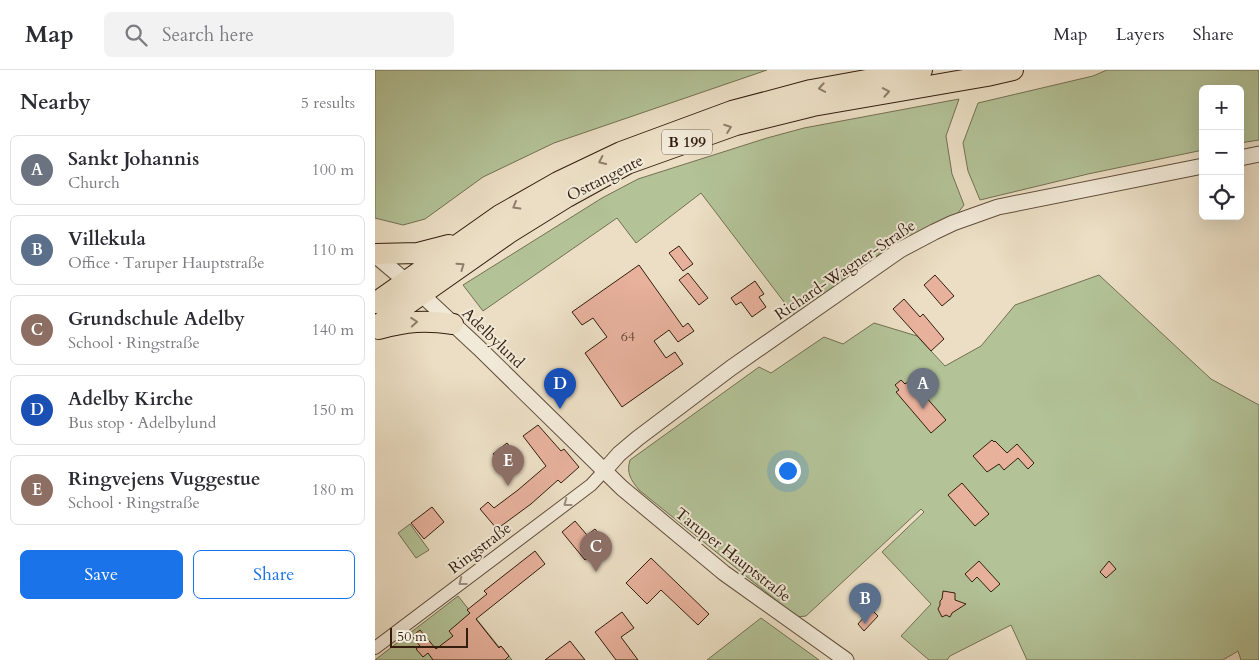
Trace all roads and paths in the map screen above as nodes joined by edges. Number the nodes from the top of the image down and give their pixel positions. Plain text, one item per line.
1 (922, 70) edge
2 (1013, 70) edge
3 (1259, 154) edge
4 (1244, 157) edge
5 (1199, 167) edge
6 (467, 239) junction
7 (375, 255) edge
8 (414, 288) junction
9 (375, 303) edge
10 (453, 324) junction
11 (375, 328) edge
12 (604, 471) junction
13 (375, 648) edge
14 (845, 660) edge

1 -> 6 main road, Osttangente / B 199
8 -> 2 main road, Osttangente / B 199
3 - 4 street
5 - 12 street, Richard-Wagner-Straße
6 - 7 main road
6 - 8 main road, Osttangente / B 199
7 - 8 street, Adelbylund
8 - 9 main road, Osttangente / B 199
8 - 10 street, Adelbylund
8 - 11 main road, Osttangente / B 199
11 -> 10 main road
10 - 12 street, Adelbylund
12 -> 13 street, Ringstraße
12 - 14 street, Taruper Hauptstraße

